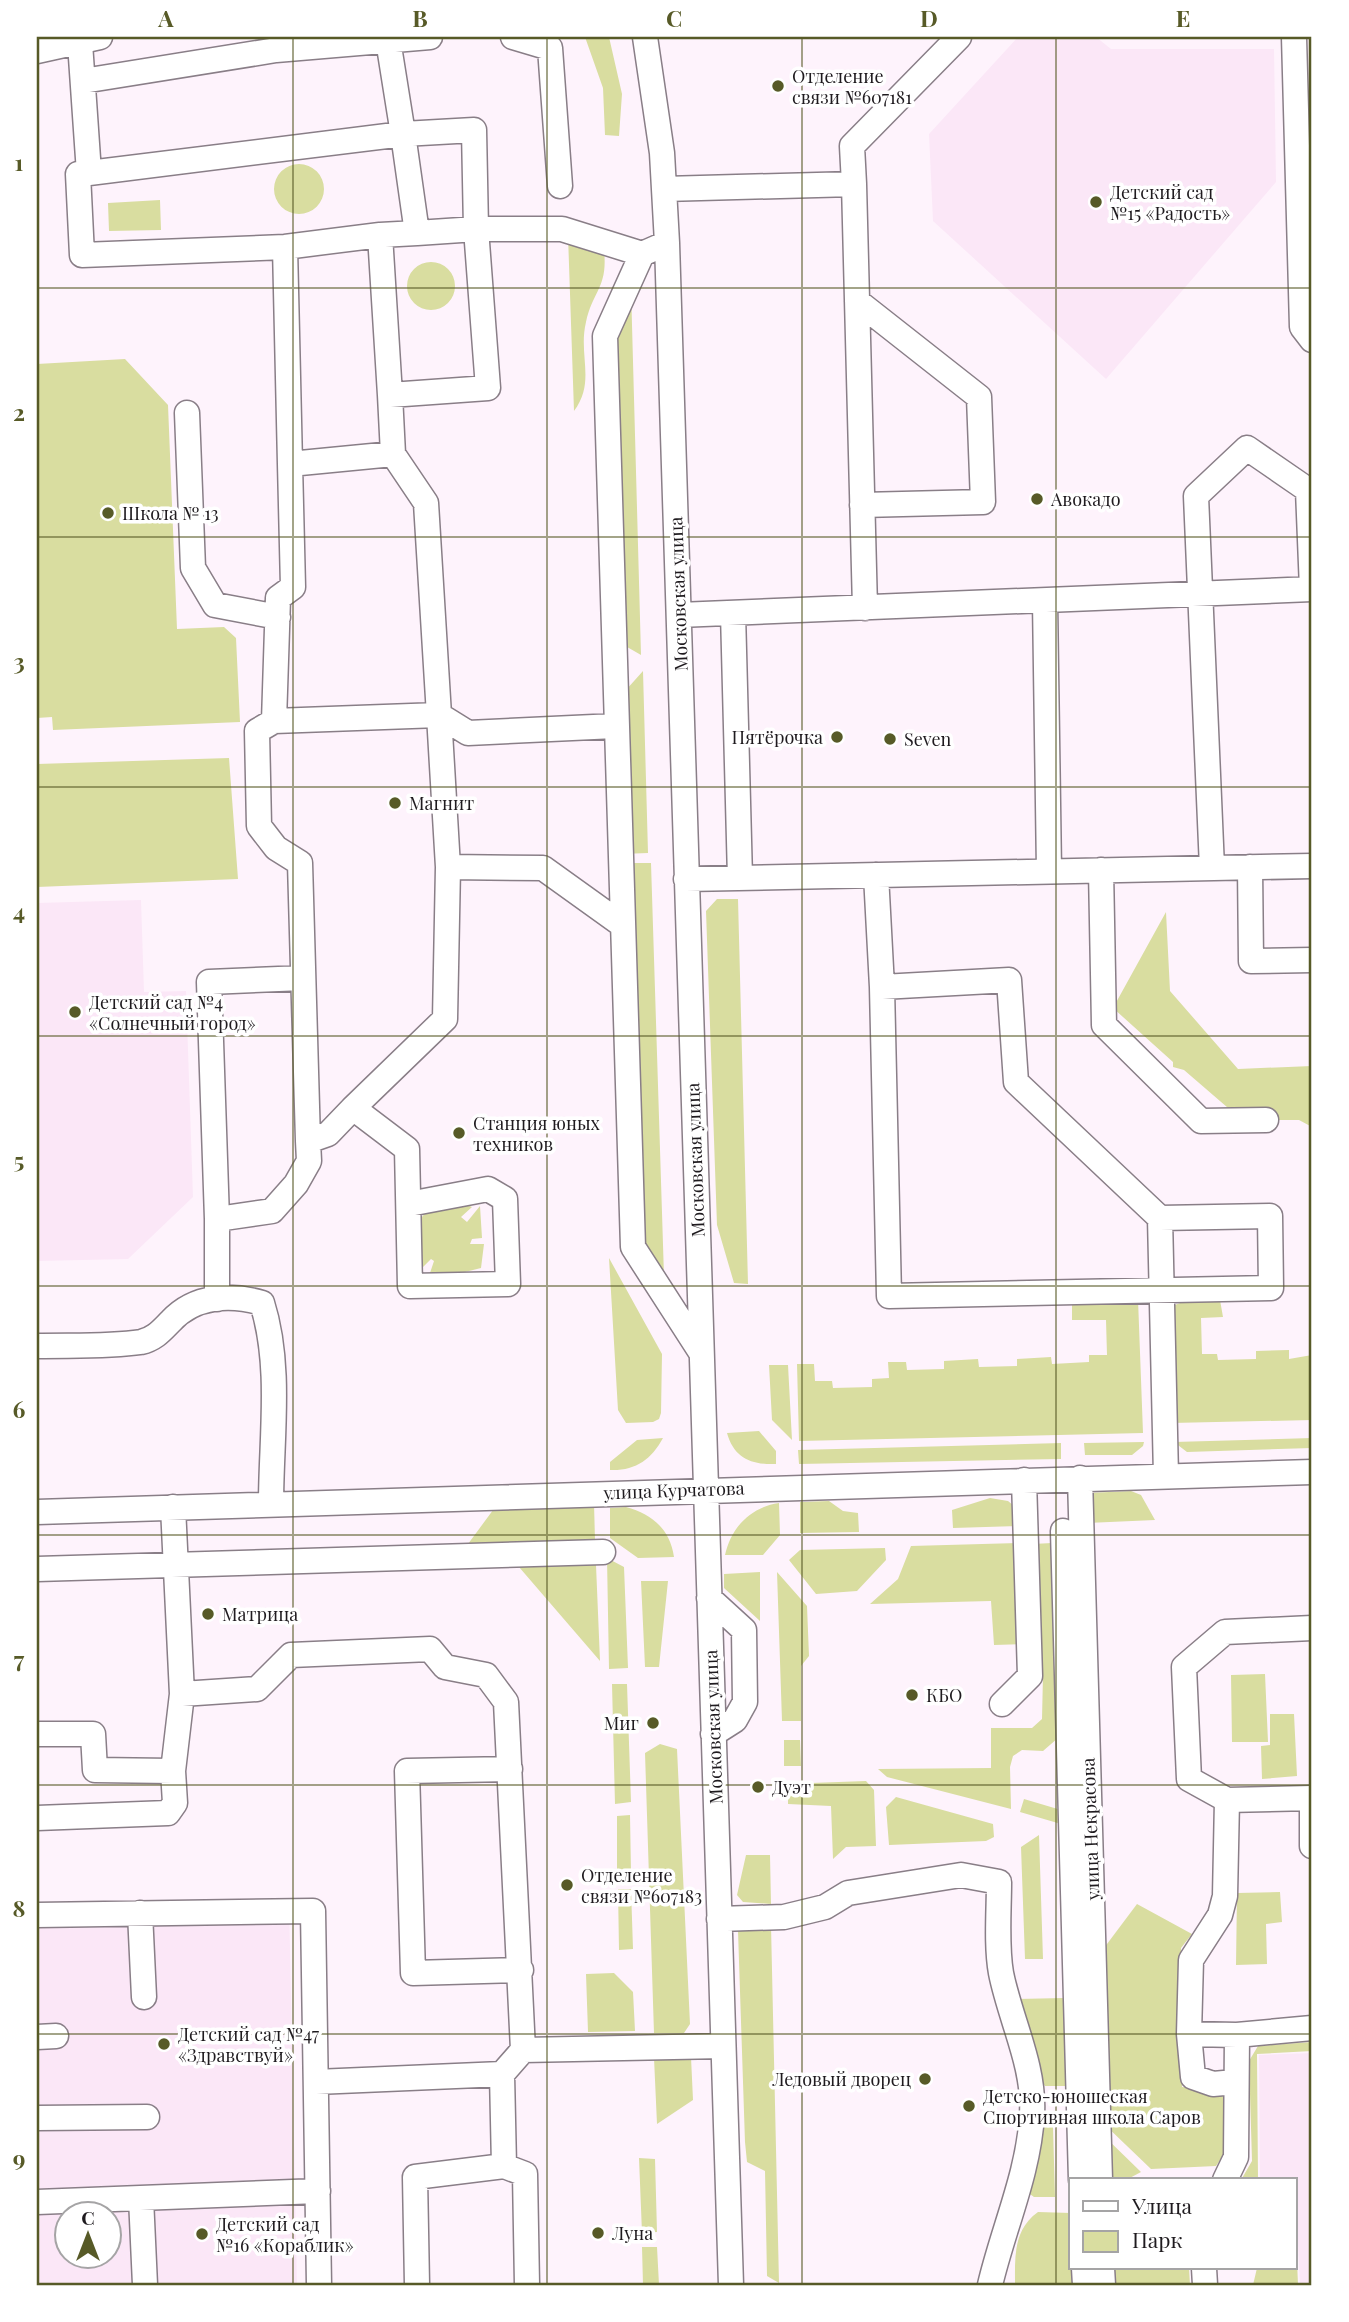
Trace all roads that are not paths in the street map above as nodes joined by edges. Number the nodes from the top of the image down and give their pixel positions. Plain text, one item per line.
1 (430, 37) edge
2 (513, 37) edge
3 (645, 37) edge
4 (959, 37) edge
5 (1294, 37) edge
6 (90, 40) edge
7 (388, 40) junction
8 (37, 51) edge
9 (83, 81) junction
10 (402, 134) junction
11 (89, 173) junction
12 (854, 184) junction
13 (560, 186) dead end
14 (664, 189) junction
15 (476, 229) junction
16 (417, 233) junction
17 (380, 235) junction
18 (667, 243) junction
19 (285, 247) junction
20 (642, 254) junction
21 (857, 301) junction
22 (1312, 340) edge
23 (390, 395) junction
24 (187, 413) dead end
25 (393, 454) junction
26 (290, 464) junction
27 (862, 505) junction
28 (1312, 589) edge
29 (1200, 593) junction
30 (1045, 601) junction
31 (865, 608) junction
32 (733, 613) junction
33 (679, 615) junction
34 (278, 617) junction
35 (439, 715) junction
36 (274, 721) junction
37 (615, 726) junction
38 (1312, 866) edge
39 (448, 867) junction
40 (1250, 867) junction
41 (1212, 868) junction
42 (1101, 870) junction
43 (1049, 871) junction
44 (876, 875) junction
45 (740, 878) junction
46 (686, 879) junction
47 (621, 924) junction
48 (1312, 960) edge
49 (303, 978) junction
50 (882, 987) junction
51 (353, 1108) junction
52 (1266, 1120) dead end
53 (308, 1141) junction
54 (409, 1204) junction
55 (1160, 1218) junction
56 (217, 1219) junction
57 (1161, 1290) junction
58 (217, 1299) junction
59 (37, 1346) edge
60 (701, 1352) junction
61 (1312, 1472) edge
62 (1166, 1476) junction
63 (1080, 1478) junction
64 (1024, 1480) junction
65 (705, 1489) junction
66 (271, 1504) junction
67 (173, 1507) junction
68 (37, 1513) edge
69 (1063, 1531) dead end
70 (603, 1552) dead end
71 (176, 1566) junction
72 (37, 1569) edge
73 (709, 1598) junction
74 (1312, 1628) edge
75 (182, 1694) junction
76 (1002, 1704) dead end
77 (37, 1734) edge
78 (713, 1734) junction
79 (510, 1769) junction
80 (173, 1771) junction
81 (1312, 1798) edge
82 (1227, 1800) junction
83 (37, 1818) edge
84 (1312, 1846) edge
85 (140, 1913) junction
86 (37, 1915) edge
87 (719, 1919) junction
88 (521, 1970) junction
89 (144, 1997) dead end
90 (1312, 2028) edge
91 (1189, 2034) junction
92 (1237, 2035) junction
93 (723, 2046) junction
94 (523, 2050) junction
95 (502, 2074) junction
96 (316, 2082) junction
97 (1235, 2082) junction
98 (148, 2116) dead end
99 (37, 2118) edge
100 (504, 2166) junction
101 (1082, 2178) edge
102 (1100, 2178) edge
103 (1226, 2178) edge
104 (318, 2191) junction
105 (141, 2198) junction
106 (37, 2202) edge
107 (145, 2285) edge
108 (319, 2285) edge
109 (416, 2285) edge
110 (527, 2285) edge
111 (731, 2285) edge
112 (990, 2285) edge

1 - 7 street
2 - 13 street
3 - 14 street, Московская улица
4 - 12 street
5 - 22 street
6 - 8 street
6 - 9 street
7 - 9 street
7 - 10 street
9 - 11 street
10 - 11 street
10 - 15 street
10 - 16 street
11 - 19 street
12 - 14 street
12 - 21 street
14 - 18 street, Московская улица
15 - 16 street
15 - 20 street
15 - 23 street
16 - 17 street
17 - 19 street
17 - 23 street
18 - 20 street
18 - 33 street, Московская улица
19 - 26 street
20 - 37 street
21 - 27 street
21 - 27 street
23 - 25 street
24 - 34 street
25 - 26 street
25 - 35 street
26 - 34 street
27 - 31 street
28 - 29 street
28 - 29 street
29 - 30 street
29 - 41 street
30 - 31 street
30 - 43 street
31 - 32 street
32 - 33 street
32 - 45 street
33 - 46 street, Московская улица
34 - 36 street
35 - 36 street
35 - 37 street
35 - 39 street
36 - 49 street
37 - 47 street
38 - 40 street
39 - 47 street
39 - 51 street
40 - 41 street
40 - 48 street
41 - 42 street
42 - 43 street
42 - 52 street
43 - 44 street
44 - 45 street
44 - 50 street
45 - 46 street
46 - 60 street, Московская улица
47 - 60 street
49 - 53 street
49 - 56 street
50 - 55 street
50 - 57 street
51 - 53 street
51 - 54 street
53 - 56 street
54 - 54 street
55 - 57 street
55 - 57 street
56 - 58 street
57 - 62 street
58 - 59 street
58 - 66 street
60 - 65 street, Московская улица
61 - 62 street, улица Курчатова
62 - 63 street, улица Курчатова
63 - 64 street, улица Курчатова
63 - 102 street, улица Некрасова
64 - 65 street, улица Курчатова
64 - 76 street
65 - 66 street, улица Курчатова
65 - 73 street, Московская улица
66 - 67 street, улица Курчатова
67 - 68 street, улица Курчатова
67 - 71 street
69 - 101 street, улица Некрасова
70 - 71 street
71 - 72 street
71 - 75 street
73 - 78 street, Московская улица
73 - 78 street
74 - 82 street
75 - 79 street
75 - 80 street
77 - 80 street
78 - 87 street, Московская улица
79 - 88 street
79 - 88 street
80 - 83 street
81 - 82 street
81 - 84 street
82 - 91 street
85 - 86 street
85 - 89 street
85 - 96 street
87 - 93 street, Московская улица
87 - 112 street
88 - 94 street
90 - 92 street
91 - 92 street
91 - 97 street
92 - 97 street
93 - 94 street
93 - 111 street, Московская улица
94 - 95 street
95 - 96 street
95 - 100 street
96 - 104 street
97 - 103 street
98 - 99 street
100 - 109 street
100 - 110 street
104 - 105 street
104 - 108 street
105 - 106 street
105 - 107 street

